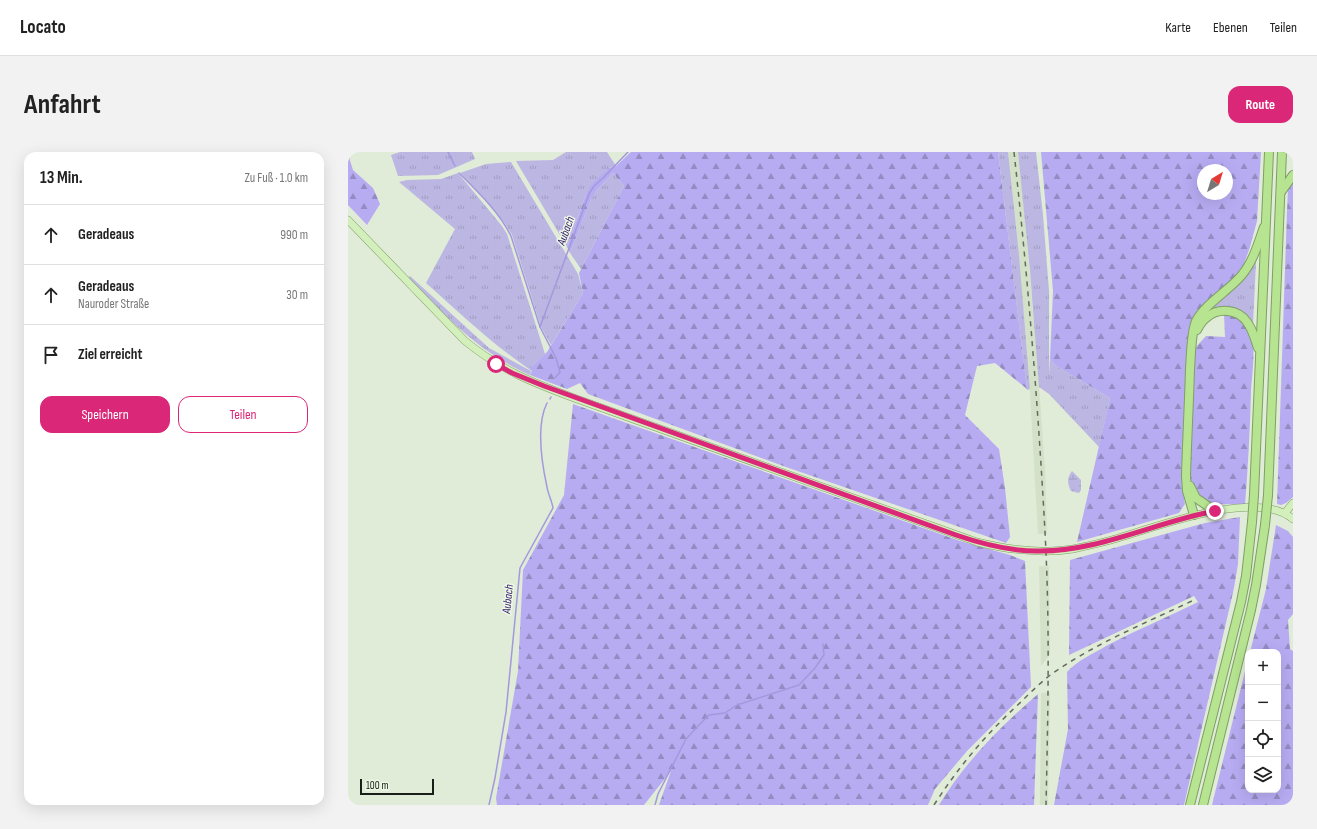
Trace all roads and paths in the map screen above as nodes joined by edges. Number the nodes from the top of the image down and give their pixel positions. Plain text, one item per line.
1 (1269, 152) edge
2 (1282, 152) edge
3 (1293, 175) edge
4 (1281, 193) junction
5 (1266, 218) junction
6 (348, 220) edge
7 (1193, 336) junction
8 (1260, 352) junction
9 (1186, 476) junction
10 (1196, 498) junction
11 (1293, 503) edge
12 (1215, 511) junction
13 (1293, 512) edge
14 (1285, 513) junction
15 (1194, 515) junction
16 (1293, 519) edge
17 (1190, 805) edge
18 (1202, 805) edge

1 - 5 highway
2 - 4 highway
3 - 4 highway
4 - 18 highway, bridge
5 - 7 highway
5 - 8 highway
6 - 15 main road
7 - 8 highway
7 - 9 highway
8 - 17 highway, bridge
9 - 10 highway
9 - 15 highway
10 - 12 highway
10 - 15 highway
11 - 14 main road
12 - 14 main road
12 - 15 main road
13 - 14 main road
14 - 16 main road

